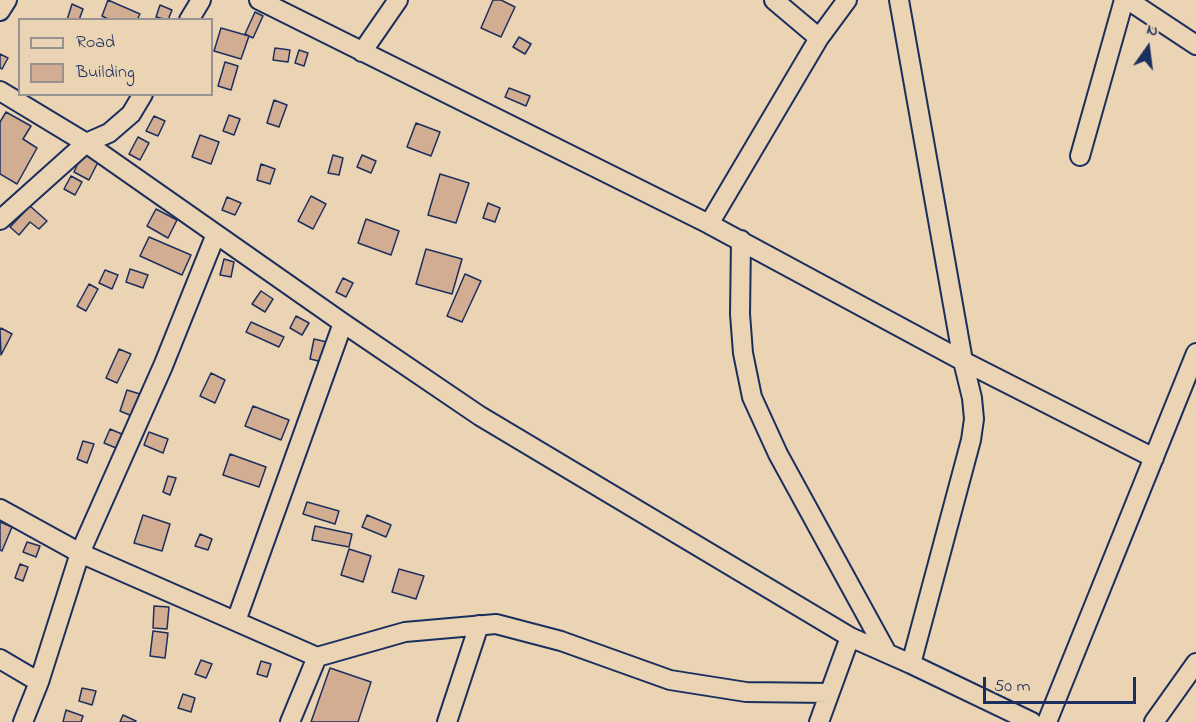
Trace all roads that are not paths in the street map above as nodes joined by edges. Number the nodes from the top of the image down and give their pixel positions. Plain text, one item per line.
1 (7, 0) edge
2 (201, 0) edge
3 (259, 0) edge
4 (398, 0) edge
5 (774, 0) edge
6 (847, 0) edge
7 (899, 0) edge
8 (1126, 0) edge
9 (0, 11) edge
10 (190, 18) edge
11 (819, 38) junction
12 (1196, 45) edge
13 (362, 52) junction
14 (0, 91) edge
15 (141, 96) edge
16 (86, 142) junction
17 (1080, 156) dead end
18 (0, 220) edge
19 (709, 224) junction
20 (216, 234) junction
21 (741, 240) junction
22 (343, 323) junction
23 (1196, 352) edge
24 (963, 361) junction
25 (1154, 458) junction
26 (0, 509) edge
27 (80, 553) junction
28 (236, 621) junction
29 (479, 625) junction
30 (850, 637) junction
31 (887, 653) junction
32 (317, 657) junction
33 (0, 659) edge
34 (1196, 663) edge
35 (911, 664) junction
36 (39, 682) junction
37 (829, 693) junction
38 (825, 719) edge
39 (23, 722) edge
40 (290, 722) edge
41 (447, 722) edge
42 (1032, 722) edge
43 (1047, 722) edge
44 (1154, 722) edge

1 - 9 street
2 - 10 street
3 - 13 street
4 - 13 street
5 - 11 street
6 - 11 street
7 - 24 street
8 - 12 street
8 - 17 street
11 - 19 street
13 - 19 street
14 - 16 street
15 - 16 street
16 - 18 street
16 - 20 street
19 - 21 street
20 - 22 street
20 - 27 street
21 - 24 street
21 - 31 street
22 - 28 street
22 - 30 street
23 - 25 street
24 - 25 street
24 - 35 street
25 - 43 street
26 - 27 street
27 - 28 street
27 - 36 street
28 - 32 street
29 - 32 street
29 - 37 street
29 - 41 street
30 - 31 street
30 - 37 street
31 - 35 street
32 - 40 street
33 - 36 street
34 - 44 street
35 - 42 street
36 - 39 street
37 - 38 street

